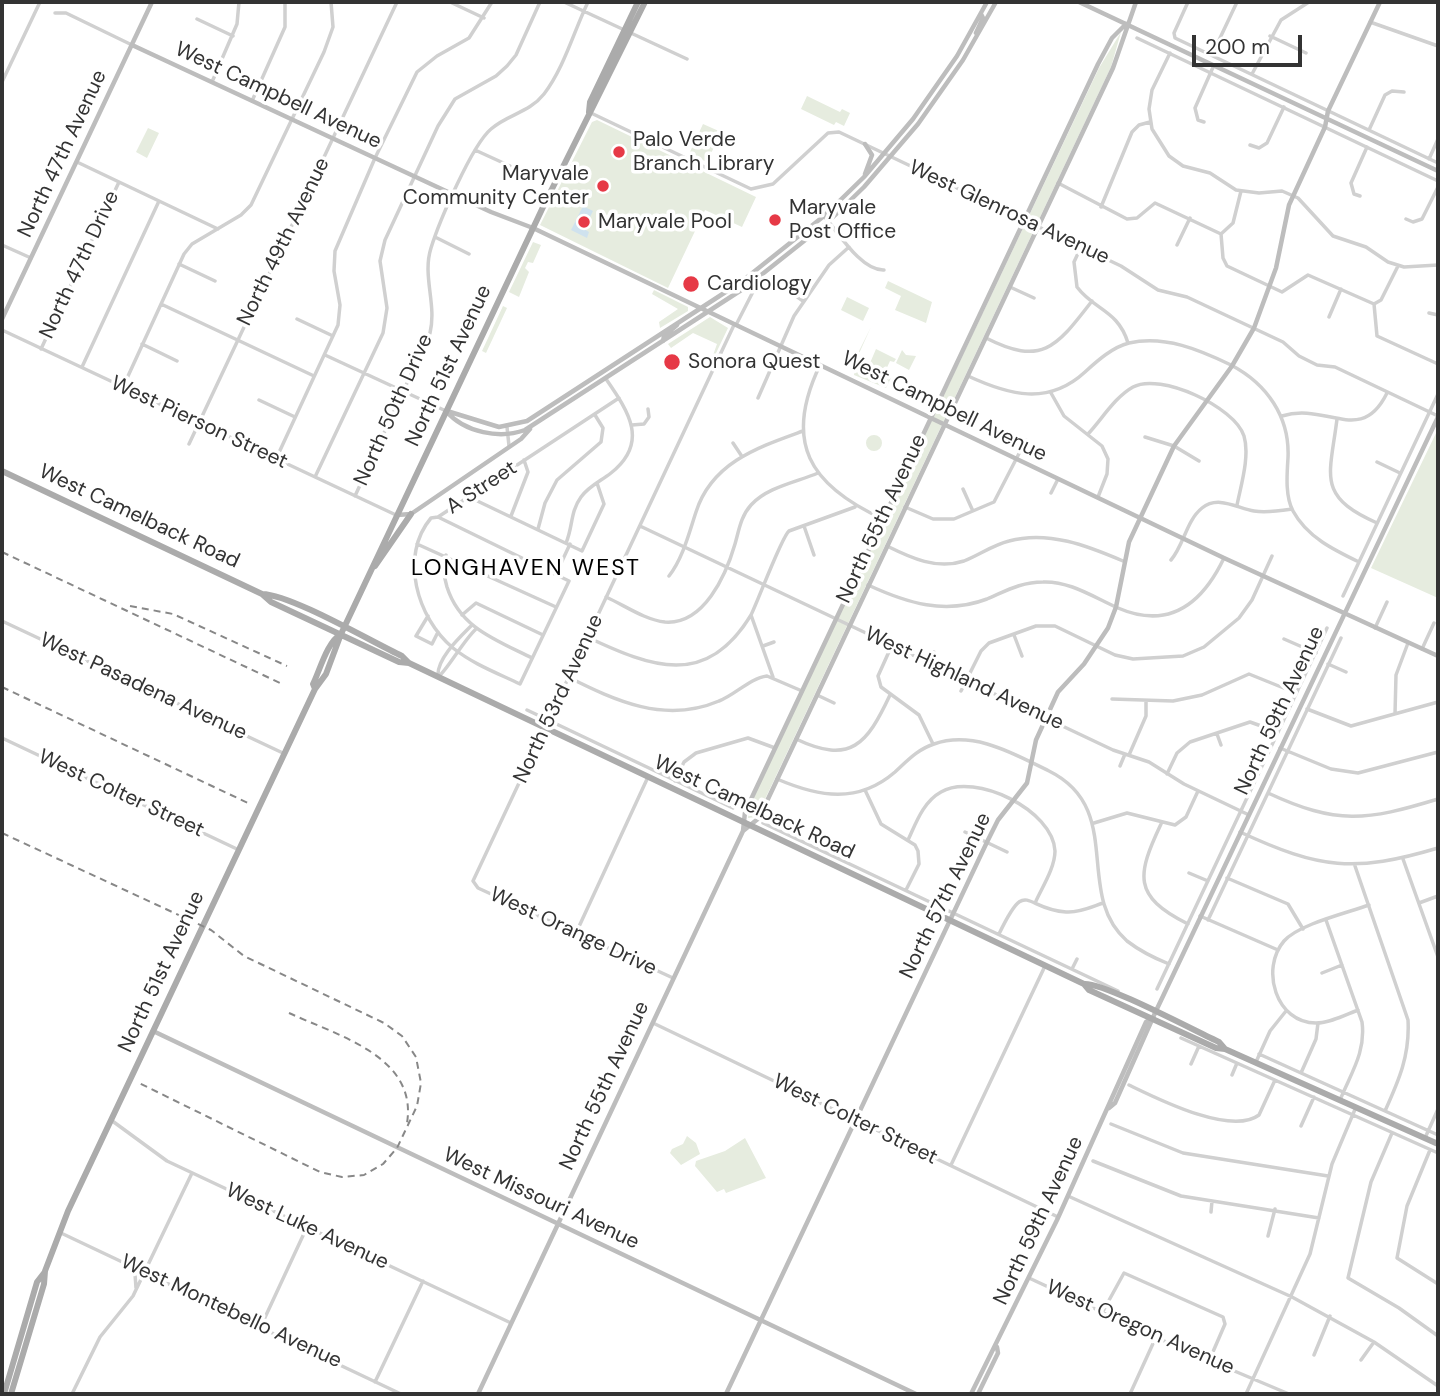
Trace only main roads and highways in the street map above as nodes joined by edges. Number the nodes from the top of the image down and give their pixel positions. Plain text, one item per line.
1 (638, 2) edge
2 (645, 2) edge
3 (627, 32) junction
4 (2, 471) edge
5 (411, 514) road end
6 (371, 570) junction
7 (342, 631) junction
8 (1084, 984) junction
9 (1153, 1016) junction
10 (1226, 1049) junction
11 (1438, 1144) edge
12 (45, 1271) junction
13 (4, 1394) edge
14 (10, 1394) edge

1 - 3 main road, North 51st Avenue
2 - 3 main road, North 51st Avenue
3 - 6 main road, North 51st Avenue
4 - 7 main road, West Camelback Road
5 - 6 main road
6 - 7 main road, North 51st Avenue
7 - 8 main road, West Camelback Road
7 - 12 main road, North 51st Avenue
8 - 9 main road, West Camelback Road
8 - 9 main road, West Camelback Road
9 - 10 main road, West Camelback Road
9 - 10 main road, West Camelback Road
10 - 11 main road, West Camelback Road
12 - 13 main road, North 51st Avenue
12 - 14 main road, North 51st Avenue

